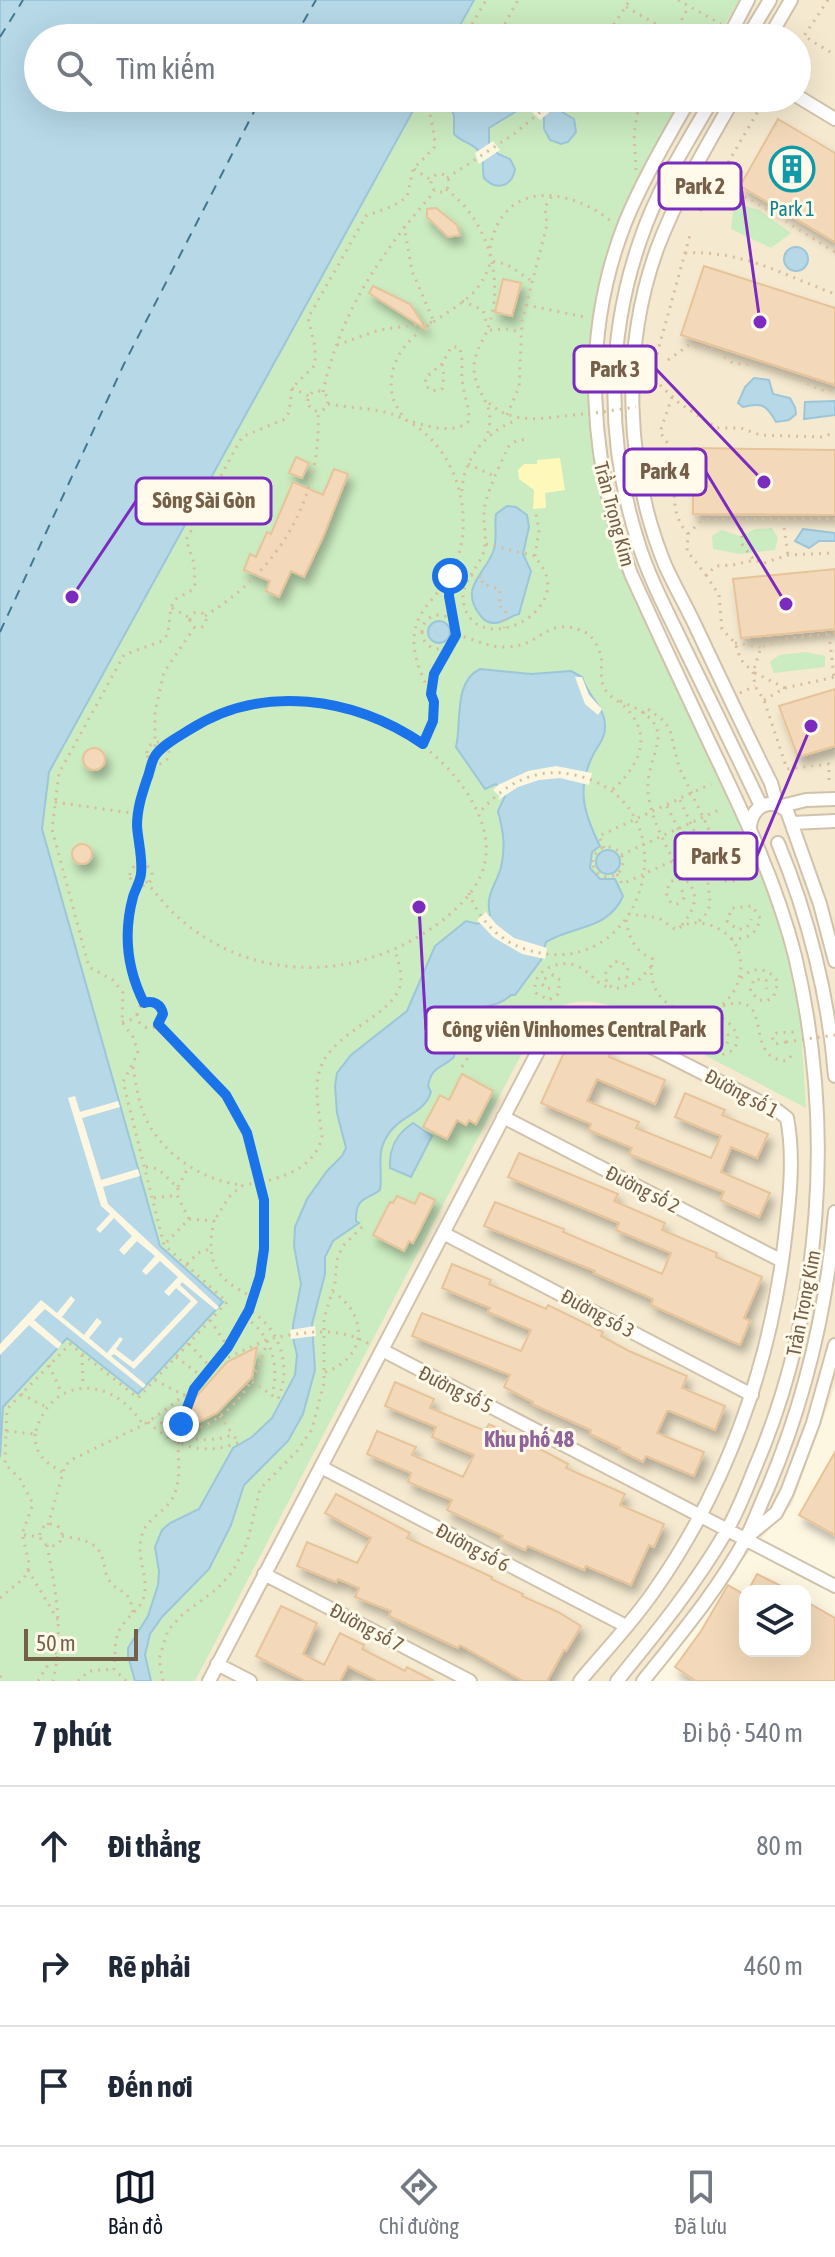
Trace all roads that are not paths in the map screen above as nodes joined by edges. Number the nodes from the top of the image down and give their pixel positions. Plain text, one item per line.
1 (748, 0) edge
2 (770, 0) edge
3 (791, 0) edge
4 (735, 24) edge
5 (755, 24) edge
6 (777, 24) edge
7 (811, 104) edge
8 (682, 112) edge
9 (705, 112) edge
10 (726, 112) edge
11 (835, 119) edge
12 (835, 799) edge
13 (780, 805) junction
14 (761, 806) junction
15 (835, 821) edge
16 (791, 826) junction
17 (753, 832) junction
18 (778, 843) junction
19 (835, 961) edge
20 (835, 1076) edge
21 (503, 1117) junction
22 (835, 1212) edge
23 (443, 1233) junction
24 (782, 1261) junction
25 (835, 1345) edge
26 (378, 1348) junction
27 (752, 1395) junction
28 (321, 1467) junction
29 (701, 1515) junction
30 (728, 1529) junction
31 (746, 1538) junction
32 (264, 1574) junction
33 (835, 1586) edge
34 (626, 1626) junction
35 (217, 1664) junction
36 (209, 1681) edge
37 (250, 1681) edge
38 (470, 1681) edge
39 (580, 1681) edge
40 (617, 1681) edge
41 (643, 1681) edge

1 - 4 street
2 - 5 street
3 - 6 street
7 - 11 street
8 - 17 street, Trần Trọng Kim
9 - 14 street, Trần Trọng Kim
10 - 13 street, Trần Trọng Kim
12 - 13 street
13 - 14 street
13 - 16 street, Trần Trọng Kim
14 - 17 street
15 - 16 street
16 - 18 street
16 - 19 street, Trần Trọng Kim
17 - 18 street
17 - 30 street, Trần Trọng Kim
18 - 20 street
21 - 23 street
21 - 24 street, Đường số 2
21 - 24 street, Đường số 1
22 - 31 street, Trần Trọng Kim
23 - 26 street
23 - 27 street, Đường số 3
24 - 27 street
25 - 31 street, Trần Trọng Kim
26 - 28 street
26 - 29 street, Đường số 5
27 - 29 street
28 - 32 street
28 - 34 street, Đường số 6
29 - 30 street, Đường số 5
29 - 34 street
30 - 31 street, Đường số 5
30 - 40 street, Trần Trọng Kim
31 - 33 street, Đường số 5
31 - 41 street, Trần Trọng Kim
32 - 35 street
32 - 38 street, Đường số 7
34 - 39 street
35 - 36 street
35 - 37 street

